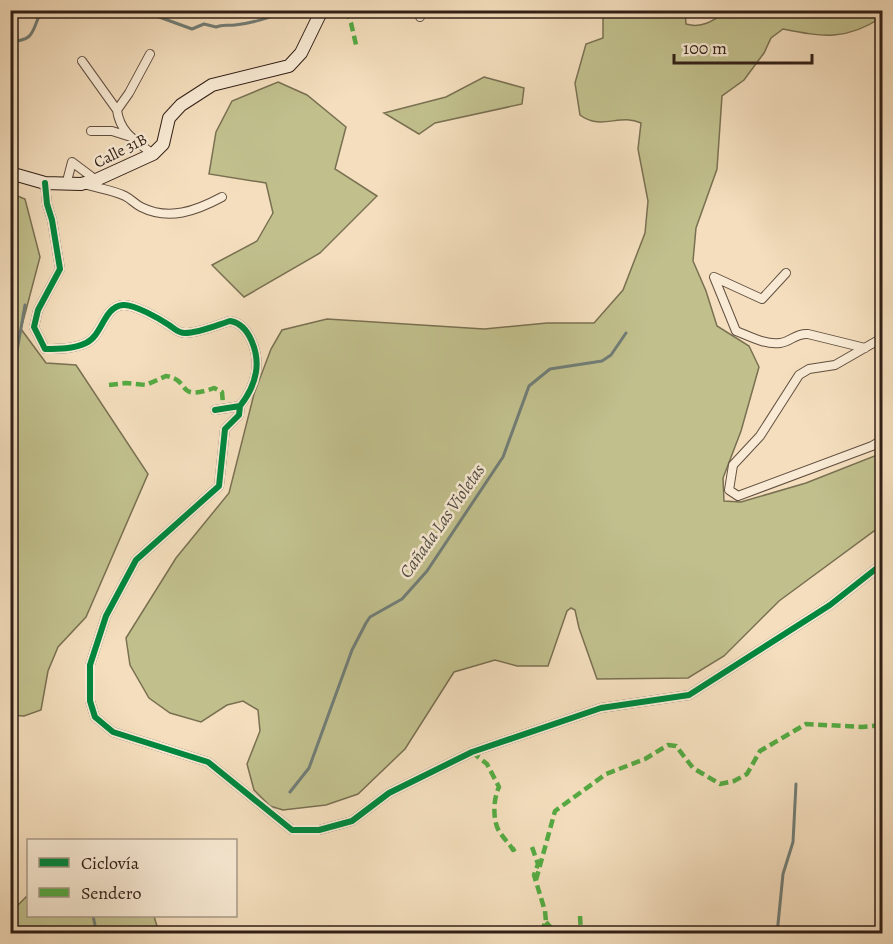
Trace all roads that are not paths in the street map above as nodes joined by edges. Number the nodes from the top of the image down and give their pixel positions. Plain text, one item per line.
1 (322, 10) edge
2 (150, 54) dead end
3 (82, 61) dead end
4 (117, 110) junction
5 (91, 131) dead end
6 (133, 138) junction
7 (153, 154) junction
8 (10, 173) edge
9 (90, 182) junction
10 (45, 183) junction
11 (66, 185) junction
12 (222, 197) dead end
13 (786, 273) dead end
14 (882, 338) edge
15 (865, 348) junction
16 (240, 406) junction
17 (214, 410) dead end
18 (882, 440) edge
19 (882, 564) edge

1 - 7 street, Calle 31B
2 - 4 street
3 - 4 street
4 - 6 street
5 - 6 street
6 - 7 street
7 - 9 street, Calle 31B
8 - 10 street, Calle 31B
9 - 11 street, Calle 31B
9 - 11 street
9 - 12 street
10 - 11 street, Calle 31B
10 - 16 street
13 - 15 street
14 - 15 street
15 - 18 street
16 - 17 street
16 - 19 street

